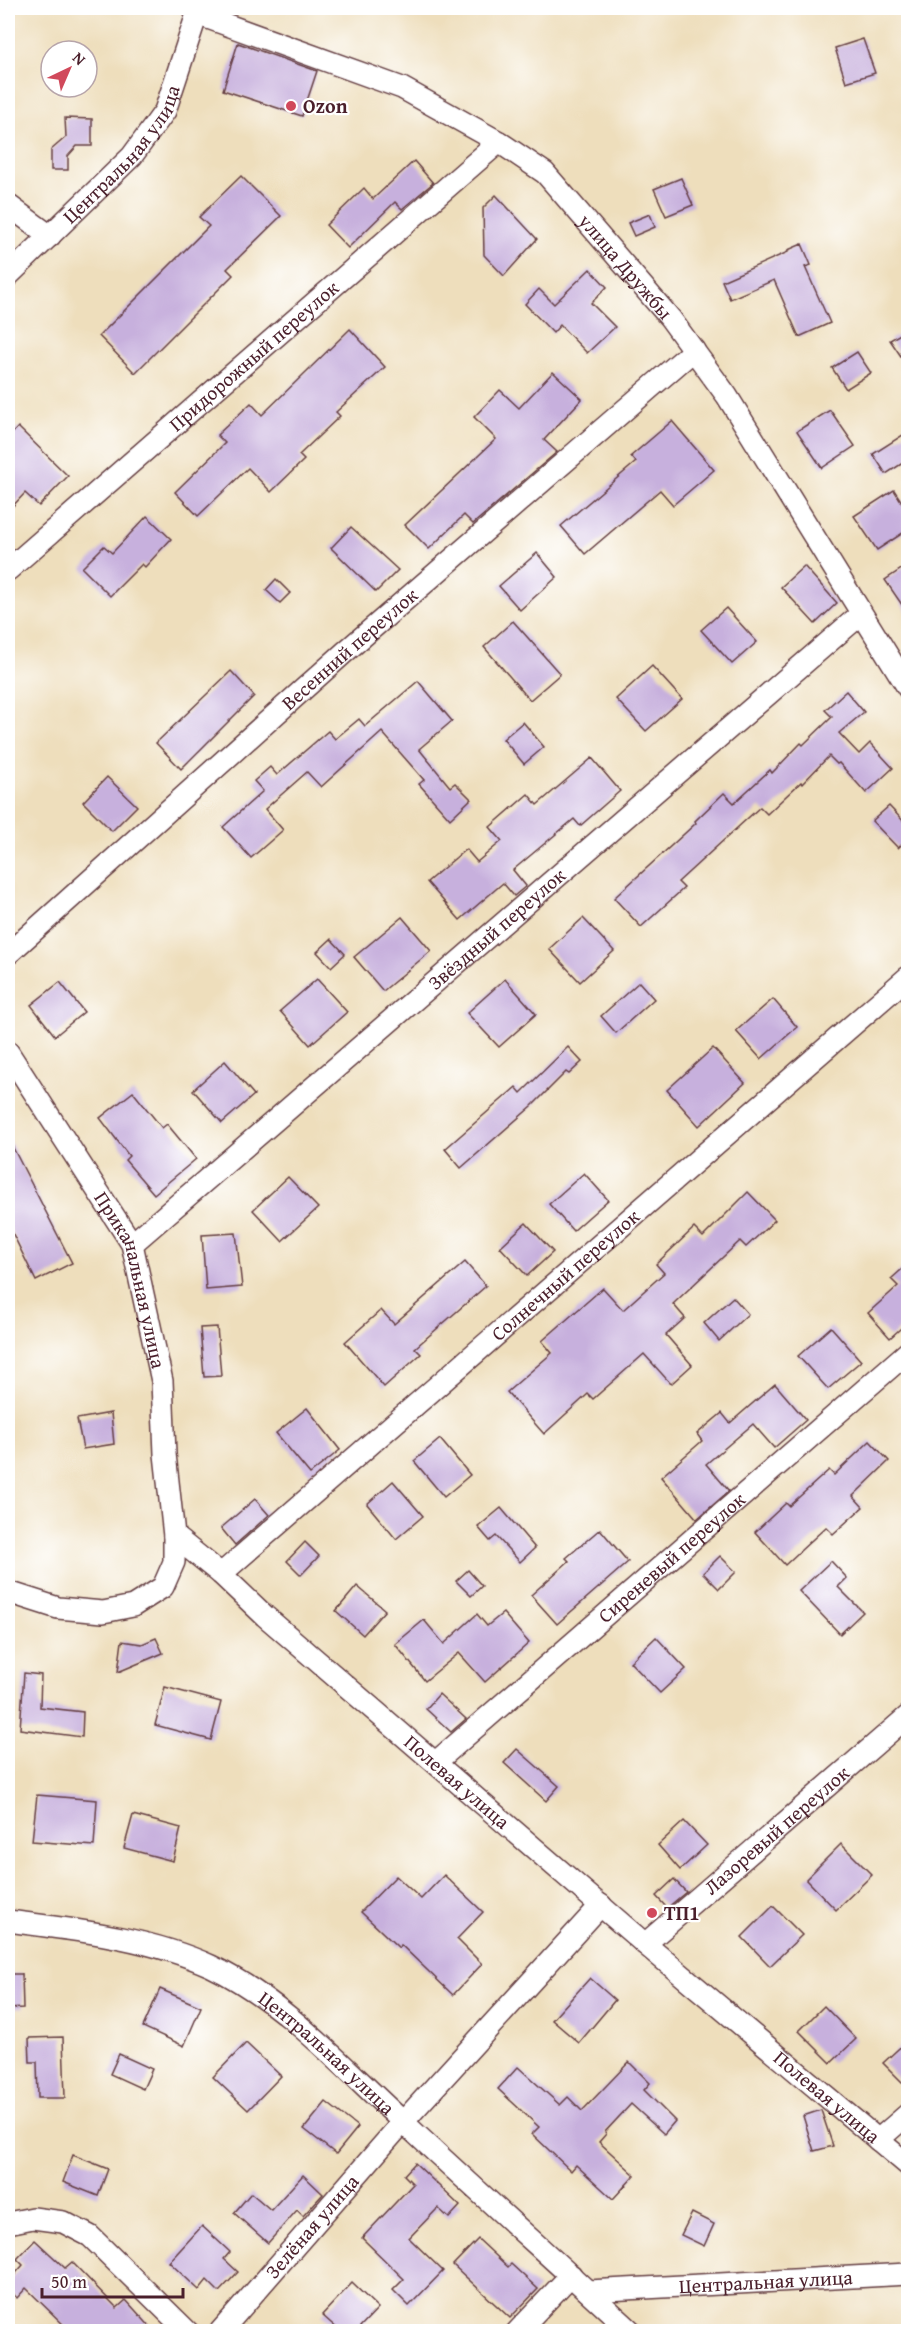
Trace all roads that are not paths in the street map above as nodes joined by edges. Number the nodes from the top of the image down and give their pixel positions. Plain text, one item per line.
1 (198, 10) edge
2 (499, 142) junction
3 (8, 205) edge
4 (50, 236) junction
5 (8, 276) edge
6 (694, 350) junction
7 (8, 570) edge
8 (861, 614) junction
9 (909, 688) edge
10 (8, 954) edge
11 (909, 977) edge
12 (8, 1052) edge
13 (132, 1244) junction
14 (909, 1352) edge
15 (174, 1536) junction
16 (221, 1574) junction
17 (8, 1592) edge
18 (909, 1716) edge
19 (436, 1762) junction
20 (600, 1905) junction
21 (8, 1921) edge
22 (645, 1944) junction
23 (909, 2114) edge
24 (403, 2122) junction
25 (878, 2140) junction
26 (909, 2165) edge
27 (8, 2223) edge
28 (909, 2274) edge
29 (571, 2275) junction
30 (588, 2291) junction
31 (188, 2331) edge
32 (220, 2331) edge
33 (517, 2331) edge
34 (632, 2331) edge

1 - 2 street, улица Дружбы
1 - 4 street, Центральная улица
2 - 6 street, улица Дружбы
2 - 7 street, Придорожный переулок
3 - 4 street
4 - 5 street, Центральная улица
6 - 8 street, улица Дружбы
6 - 10 street, Весенний переулок
8 - 9 street, улица Дружбы
8 - 13 street, Звёздный переулок
11 - 16 street, Солнечный переулок
12 - 13 street, Приканальная улица
13 - 15 street, Приканальная улица
14 - 19 street, Сиреневый переулок
15 - 16 street, Полевая улица
15 - 17 street
16 - 19 street, Полевая улица
18 - 22 street, Лазоревый переулок
19 - 20 street, Полевая улица
20 - 22 street, Полевая улица
20 - 24 street, Зелёная улица
21 - 24 street, Центральная улица
22 - 25 street, Полевая улица
23 - 25 street
24 - 29 street, Центральная улица
24 - 32 street, Зелёная улица
25 - 26 street, Полевая улица
27 - 31 street
28 - 30 street, Центральная улица
29 - 30 street, Центральная улица
29 - 33 street
30 - 34 street, Центральная улица

